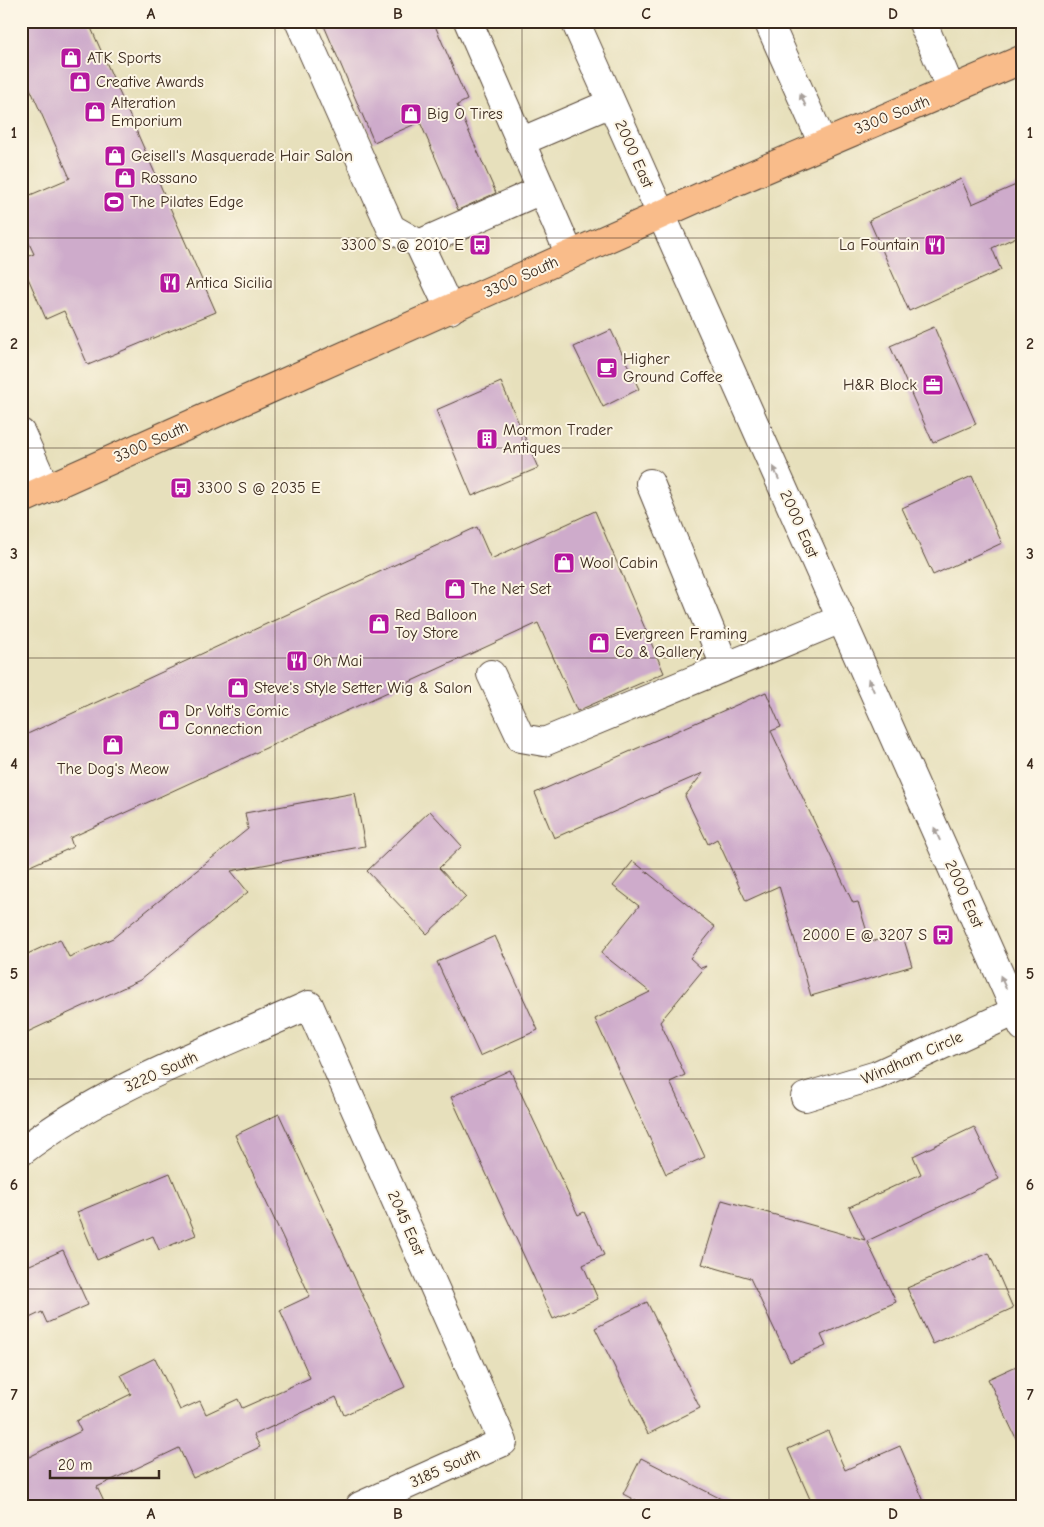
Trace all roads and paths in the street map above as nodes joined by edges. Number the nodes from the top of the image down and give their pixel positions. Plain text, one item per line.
1 (299, 21) edge
2 (468, 21) edge
3 (575, 21) edge
4 (768, 21) edge
5 (922, 21) edge
6 (1023, 59) edge
7 (951, 90) junction
8 (611, 103) junction
9 (520, 142) junction
10 (823, 144) junction
11 (541, 190) junction
12 (661, 215) junction
13 (419, 244) junction
14 (570, 255) junction
15 (450, 310) junction
16 (21, 433) edge
17 (650, 483) dead end
18 (46, 489) junction
19 (21, 500) edge
20 (841, 619) junction
21 (725, 666) junction
22 (491, 674) dead end
23 (309, 1006) joint
24 (1019, 1019) edge
25 (805, 1097) dead end
26 (21, 1152) edge
27 (504, 1442) joint
28 (360, 1506) edge

1 - 13 street
2 - 9 street
3 - 8 street, 2000 East
10 -> 4 street
5 - 7 street
6 - 7 main road, 3300 South
7 - 10 main road, 3300 South
8 - 9 street
8 - 12 street, 2000 East
9 - 11 street
10 - 12 main road, 3300 South
11 - 13 street
11 - 14 street
12 - 14 main road, 3300 South
20 -> 12 street, 2000 East
13 - 15 street
14 - 15 main road, 3300 South
15 - 18 main road, 3300 South
16 - 18 street
17 - 21 street
18 - 19 main road, 3300 South
20 - 21 street
24 -> 20 street, 2000 East
21 - 22 street
23 - 26 street, 3220 South
23 - 27 street, 2045 East
24 - 25 street, Windham Circle
27 - 28 street, 3185 South

